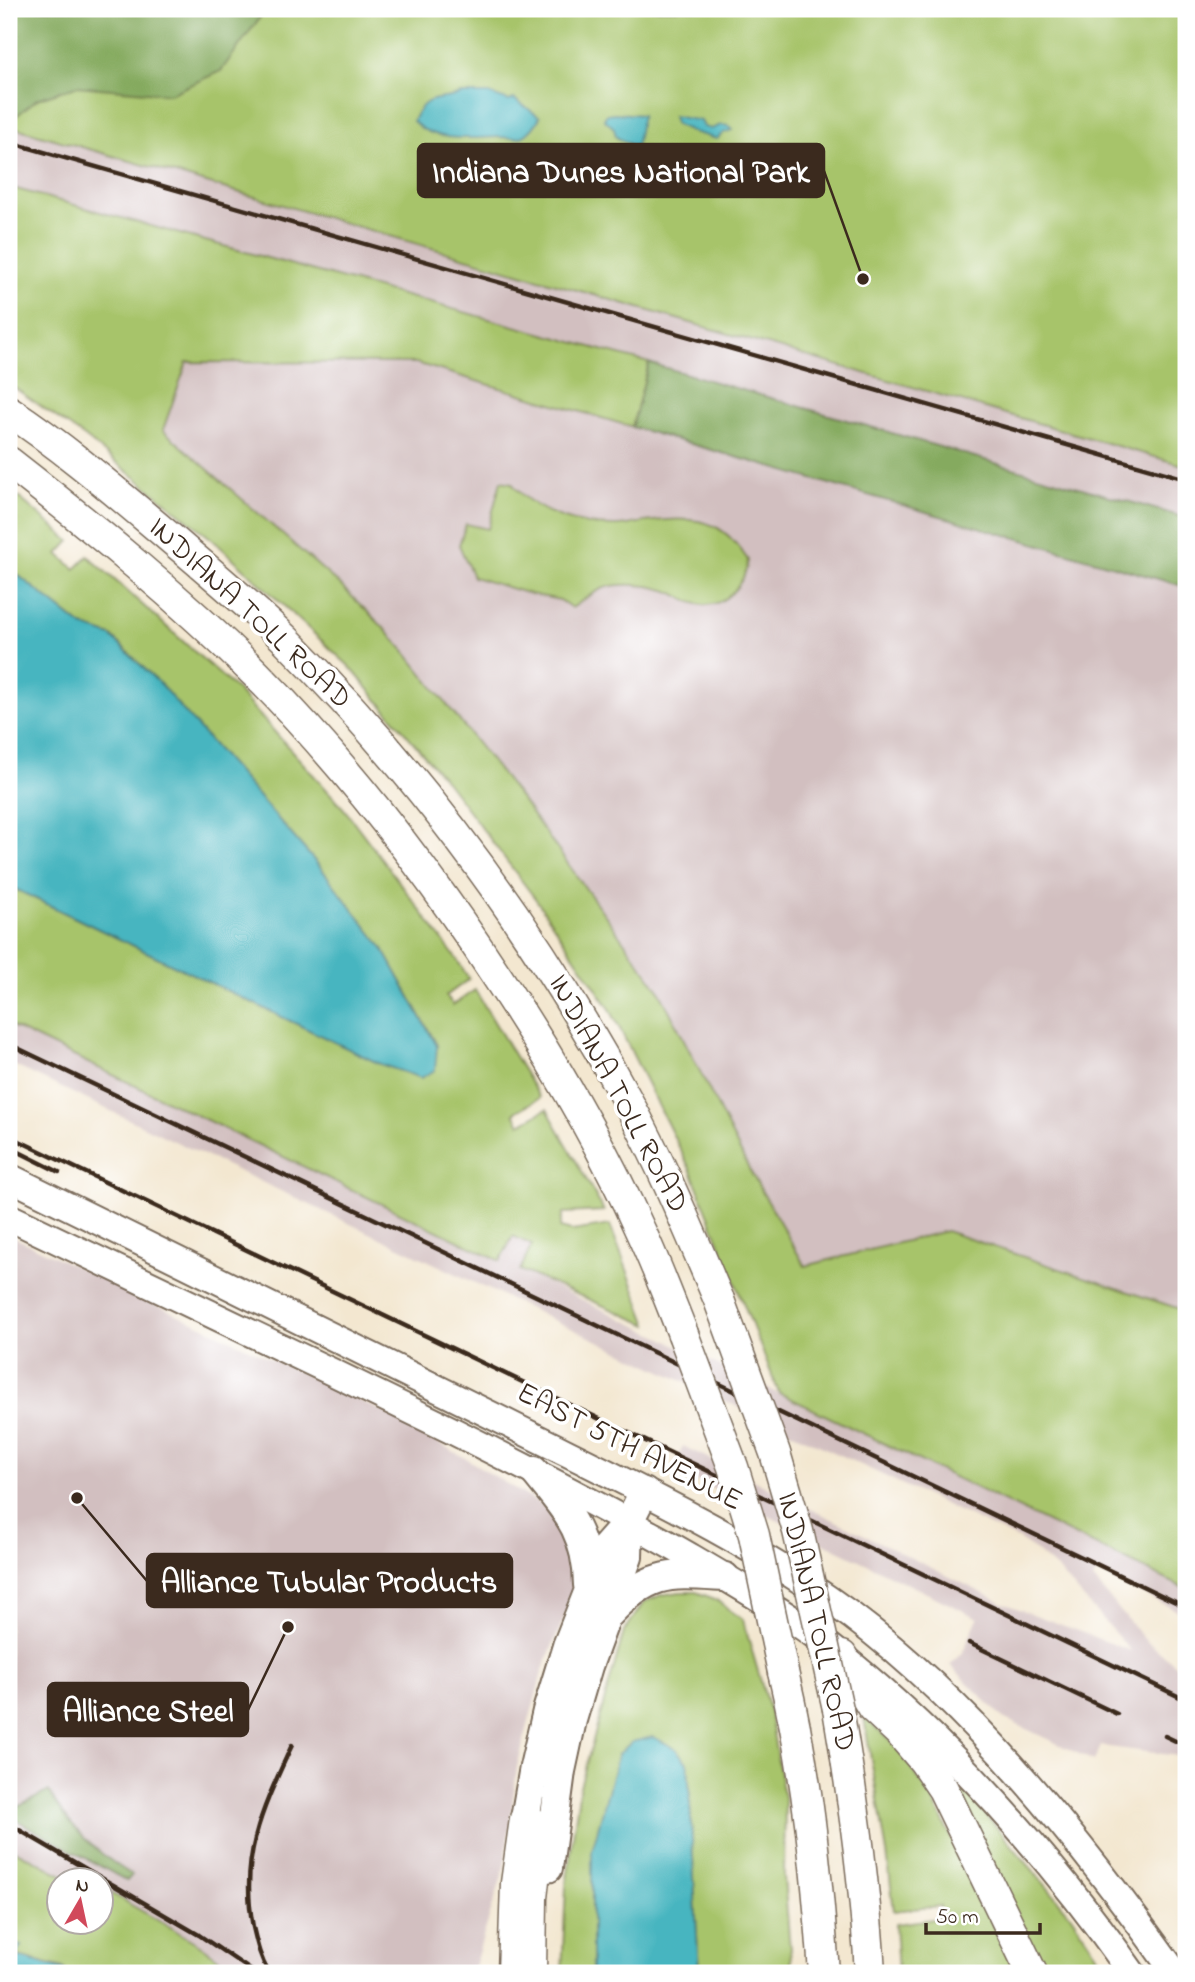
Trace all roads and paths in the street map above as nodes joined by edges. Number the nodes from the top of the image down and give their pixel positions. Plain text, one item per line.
1 (9, 411) edge
2 (9, 462) edge
3 (9, 1177) edge
4 (9, 1217) edge
5 (534, 1471) junction
6 (644, 1492) junction
7 (629, 1521) junction
8 (725, 1577) junction
9 (588, 1590) junction
10 (605, 1618) junction
11 (842, 1656) junction
12 (525, 1819) joint
13 (516, 1968) edge
14 (544, 1973) edge
15 (824, 1973) edge
16 (870, 1973) edge
17 (1032, 1973) edge
18 (1132, 1973) edge
19 (1175, 1973) edge

1 - 16 highway, INDIANA TOLL ROAD, bridge
2 - 15 highway, INDIANA TOLL ROAD, bridge
3 - 6 main road, EAST 5TH AVENUE
4 - 5 main road
5 - 7 main road
5 - 9 highway
6 - 7 highway
6 - 19 main road, EAST 5TH AVENUE
7 - 8 main road
7 - 9 highway
7 - 10 highway
8 - 10 highway
8 - 11 main road
9 - 12 highway
10 - 14 highway
11 - 17 highway
11 - 18 main road
12 - 13 highway

